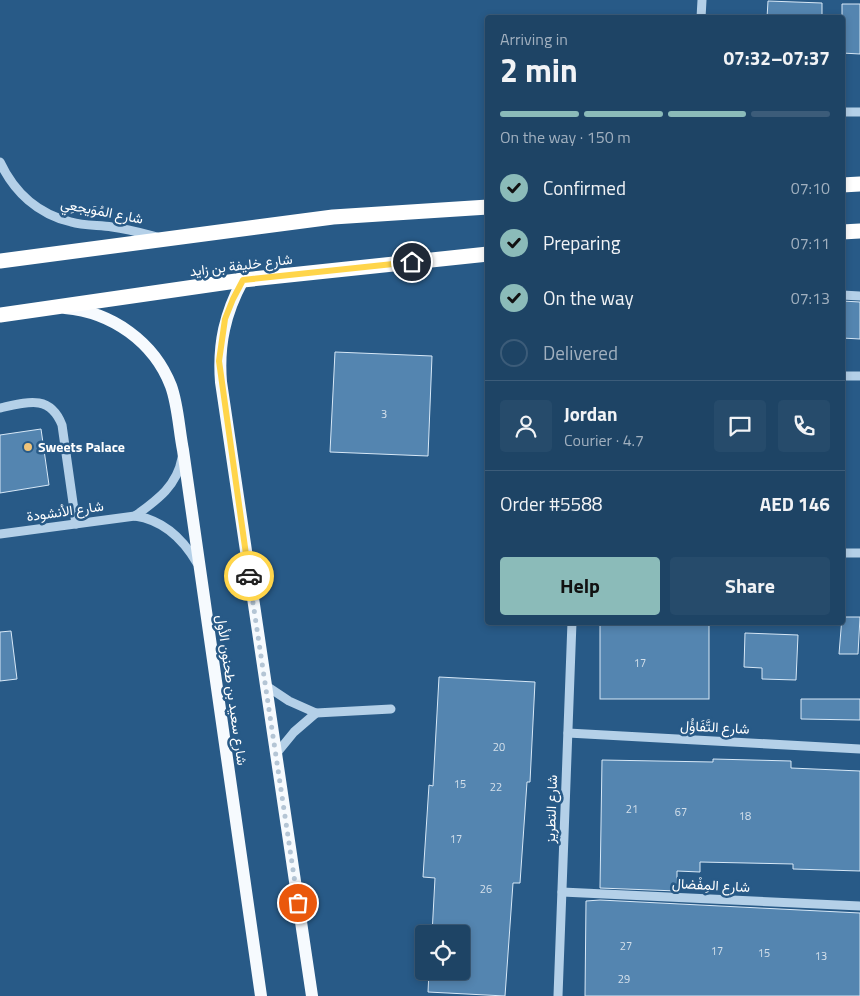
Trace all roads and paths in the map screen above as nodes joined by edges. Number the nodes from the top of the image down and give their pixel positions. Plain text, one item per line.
1 (702, 0) edge
2 (701, 15) edge
3 (845, 112) edge
4 (860, 112) edge
5 (0, 162) edge
6 (860, 184) edge
7 (845, 185) edge
8 (485, 208) edge
9 (162, 238) junction
10 (485, 254) edge
11 (0, 261) edge
12 (243, 280) junction
13 (845, 295) edge
14 (860, 296) edge
15 (56, 308) junction
16 (0, 314) edge
17 (845, 376) edge
18 (860, 376) edge
19 (0, 408) edge
20 (183, 450) junction
21 (135, 516) junction
22 (76, 524) junction
23 (0, 534) edge
24 (845, 553) edge
25 (860, 553) edge
26 (199, 565) junction
27 (572, 625) edge
28 (266, 686) junction
29 (391, 709) dead end
30 (316, 713) junction
31 (568, 733) junction
32 (860, 749) edge
33 (276, 754) junction
34 (562, 892) junction
35 (860, 906) edge
36 (261, 996) edge
37 (312, 996) edge
38 (558, 996) edge

1 - 2 street
3 - 4 street
5 - 9 street, شارع المُوَيجعِي
6 - 7 highway
8 - 9 highway
9 - 11 highway
10 - 12 highway, شارع خليفة بن زايد
12 - 15 highway, شارع خليفة بن زايد
12 - 28 main road
13 - 14 street
15 - 16 highway, شارع خليفة بن زايد
15 - 20 main road, شارع سعيد بن طحنون الأول
17 - 18 street
19 - 22 street
20 - 21 street, شارع الأنشودة
20 - 26 main road, شارع سعيد بن طحنون الأول
21 - 22 street, شارع الأنشودة
21 - 26 street, شارع الأنشودة
22 - 23 street, شارع الأنشودة
24 - 25 street
26 - 36 main road, شارع سعيد بن طحنون الأول
27 - 31 street, شارع التطريز
28 - 30 street
28 - 33 main road
29 - 30 street
30 - 33 street
31 - 32 street, شارع التَّفَاؤُل
31 - 34 street, شارع التطريز
33 - 37 main road
34 - 35 street, شارع المِفْضال
34 - 38 street, شارع التطريز

